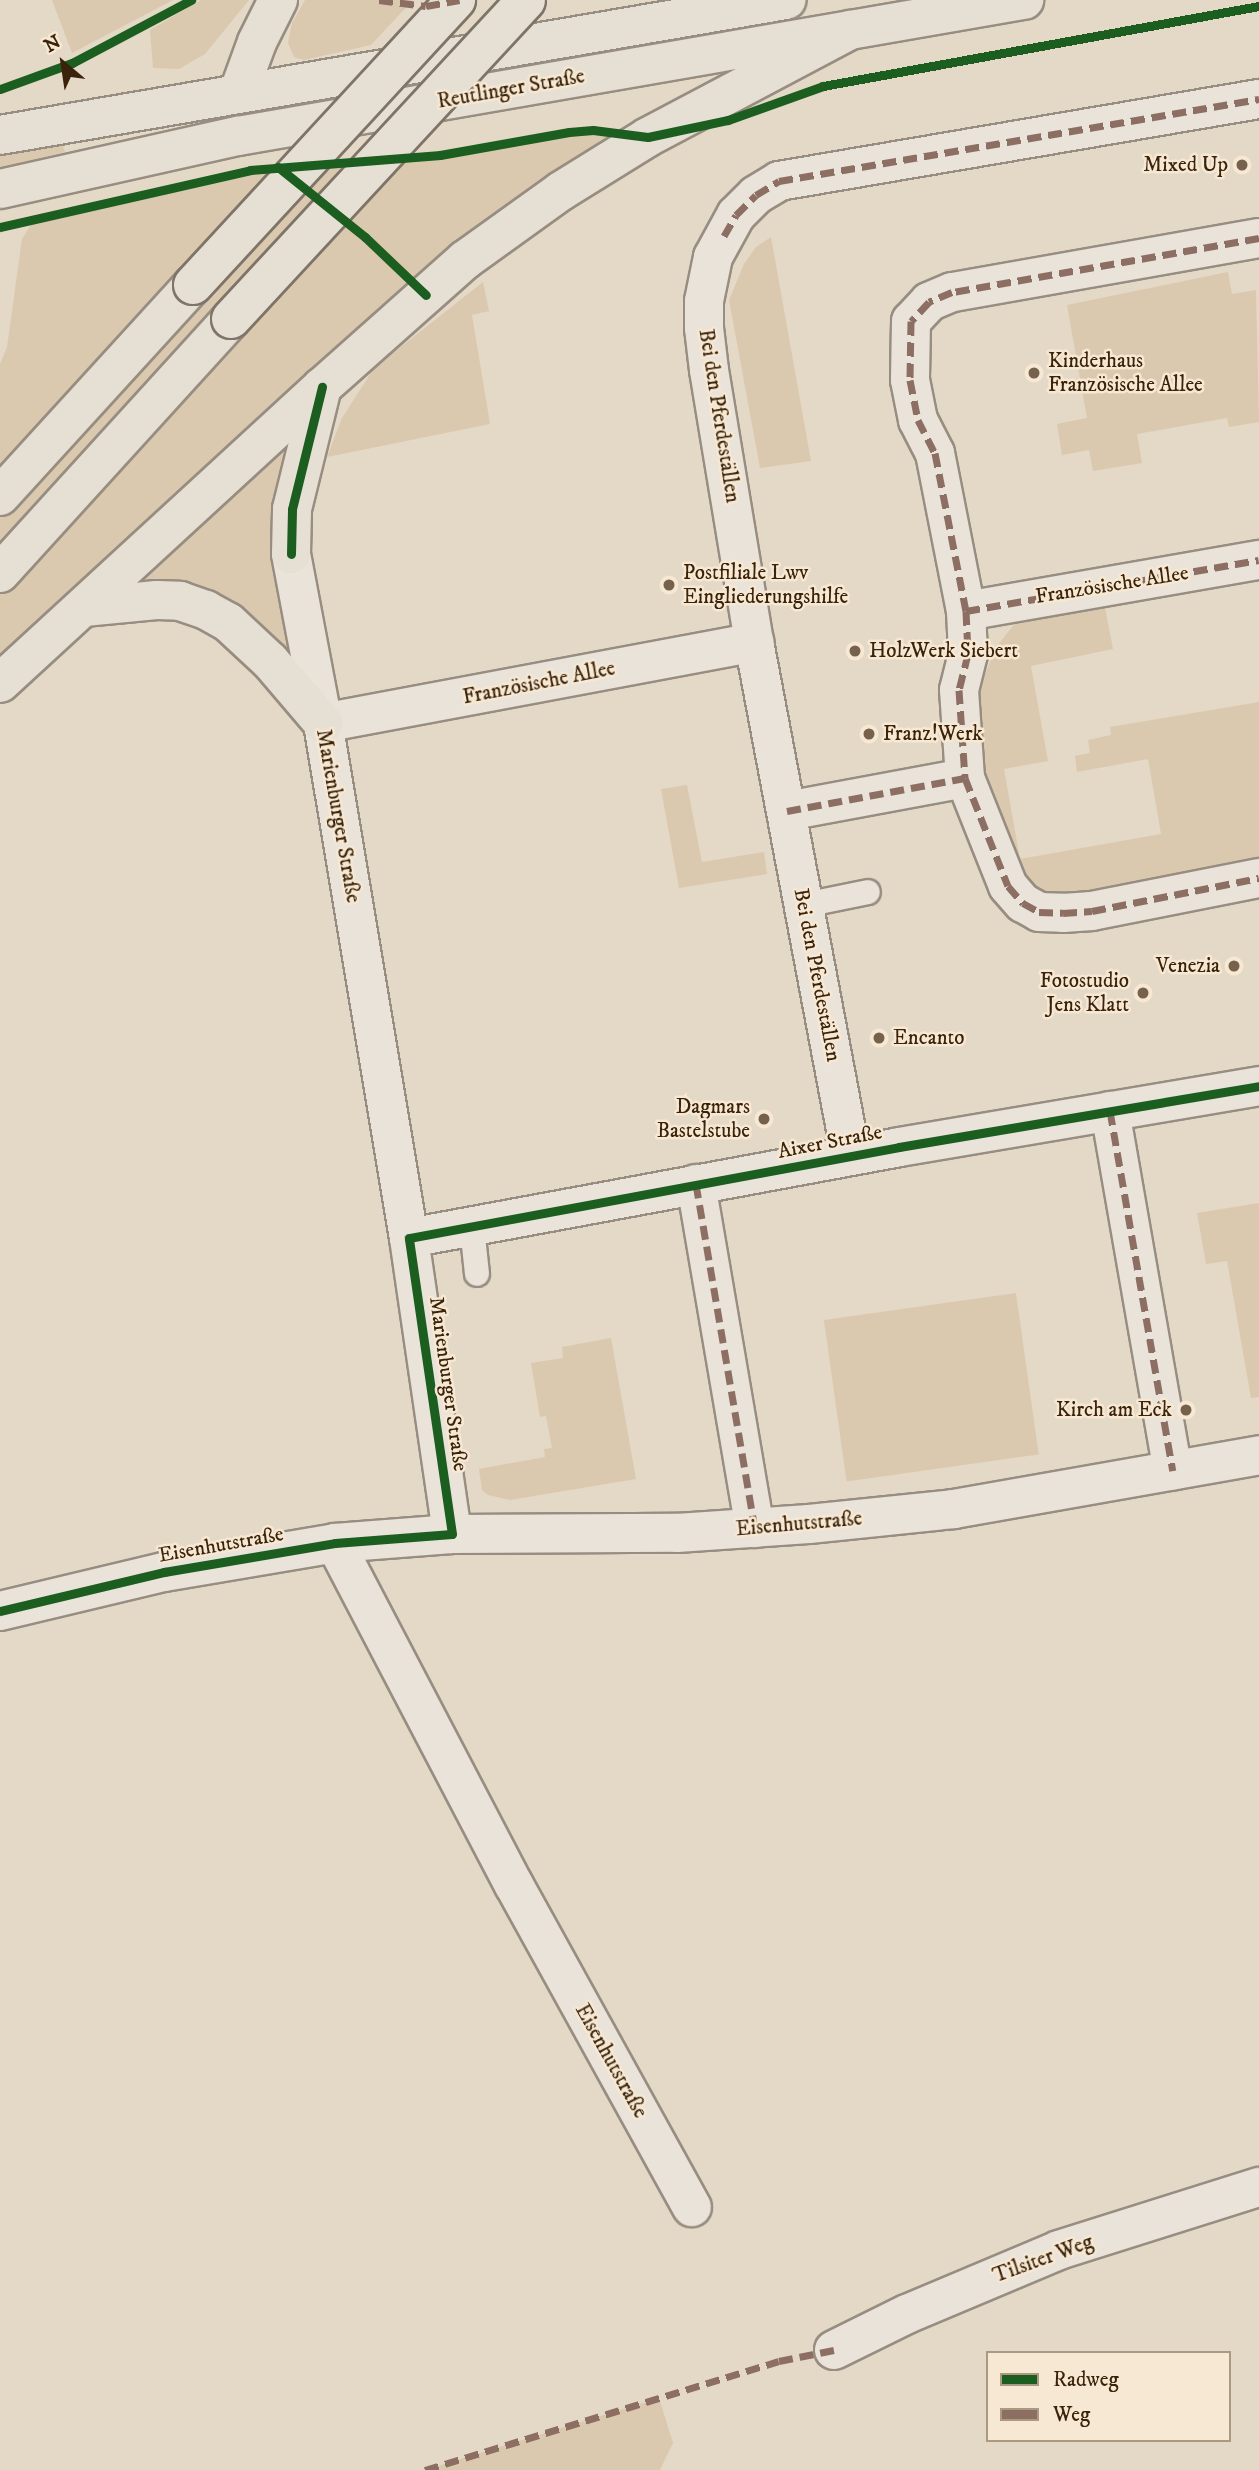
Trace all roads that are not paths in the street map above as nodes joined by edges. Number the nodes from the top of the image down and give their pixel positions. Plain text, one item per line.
1 (278, 0) edge
2 (456, 0) edge
3 (526, 0) edge
4 (786, 0) edge
5 (1024, 0) edge
6 (850, 30) junction
7 (238, 94) junction
8 (1259, 99) edge
9 (0, 135) edge
10 (0, 189) edge
11 (1259, 238) edge
12 (322, 387) junction
13 (0, 496) edge
14 (291, 554) joint
15 (1259, 561) edge
16 (0, 573) edge
17 (84, 607) junction
18 (966, 611) junction
19 (754, 642) junction
20 (0, 683) edge
21 (323, 723) junction
22 (965, 778) junction
23 (787, 811) junction
24 (1259, 878) edge
25 (868, 892) dead end
26 (804, 905) junction
27 (1259, 1086) edge
28 (1110, 1111) junction
29 (851, 1156) junction
30 (696, 1184) junction
31 (472, 1227) junction
32 (409, 1238) junction
33 (477, 1273) dead end
34 (1259, 1455) edge
35 (1173, 1471) junction
36 (755, 1528) junction
37 (452, 1534) junction
38 (335, 1543) junction
39 (0, 1611) edge
40 (1259, 2187) edge
41 (692, 2207) dead end
42 (834, 2350) dead end

1 - 7 main road
2 - 13 main road, bridge
3 - 16 main road, bridge
4 - 7 main road, Reutlinger Straße
5 - 6 main road, Reutlinger Straße
6 - 10 main road, Reutlinger Straße
6 - 12 main road
7 - 9 main road, Reutlinger Straße
8 - 19 street, Bei den Pferdeställen
11 - 18 street
12 - 14 main road
12 - 17 main road
14 - 21 street, Marienburger Straße
15 - 18 street, Französische Allee
17 - 20 main road
17 - 21 main road
18 - 22 street
19 - 21 street, Französische Allee
19 - 23 street, Bei den Pferdeställen
21 - 32 street, Marienburger Straße
22 - 23 street
22 - 24 street
23 - 26 street, Bei den Pferdeställen
25 - 26 lane
26 - 29 street, Bei den Pferdeställen
27 - 28 street, Aixer Straße
28 - 29 street, Aixer Straße
28 - 35 street
29 - 30 street, Aixer Straße
30 - 31 street, Aixer Straße
30 - 36 street
31 - 32 street, Aixer Straße
31 - 33 lane
32 - 37 street, Marienburger Straße
34 - 35 street, Eisenhutstraße
35 - 36 street, Eisenhutstraße
36 - 37 street, Eisenhutstraße
37 - 38 street, Eisenhutstraße
38 - 39 street, Eisenhutstraße
38 - 41 street, Eisenhutstraße
40 - 42 street, Tilsiter Weg

